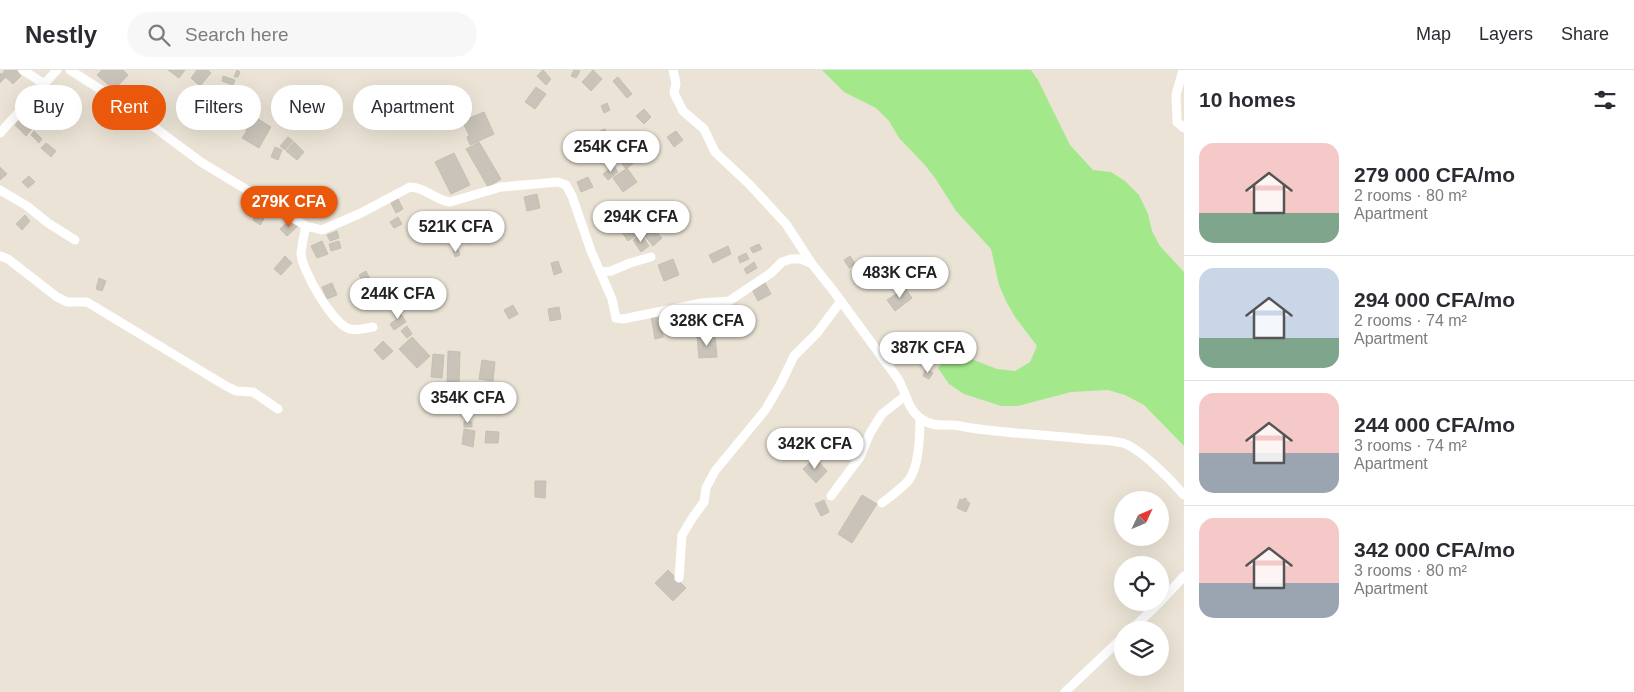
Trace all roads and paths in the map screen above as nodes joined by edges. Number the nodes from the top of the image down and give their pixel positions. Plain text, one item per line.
1 (23, 70) edge
2 (57, 70) edge
3 (70, 70) edge
4 (673, 70) edge
5 (1184, 70) edge
6 (44, 84) junction
7 (1184, 128) edge
8 (0, 133) edge
9 (0, 190) edge
10 (306, 226) junction
11 (75, 240) dead end
12 (0, 256) edge
13 (651, 257) dead end
14 (812, 264) junction
15 (600, 272) junction
16 (842, 302) junction
17 (372, 327) dead end
18 (906, 396) junction
19 (278, 409) dead end
20 (920, 418) junction
21 (1184, 495) edge
22 (831, 496) dead end
23 (882, 503) dead end
24 (1184, 576) edge
25 (679, 578) dead end
26 (1169, 592) edge
27 (1151, 611) edge
28 (1140, 621) edge
29 (1114, 646) edge
30 (1065, 692) edge

1 - 6 street
2 - 6 street
3 - 10 street
4 - 14 street
5 - 7 street
6 - 8 street
9 - 11 street
10 - 15 street
10 - 17 street
12 - 19 street
13 - 15 street
14 - 15 street
14 - 16 street
16 - 18 street
16 - 25 street
18 - 20 street
18 - 22 street
20 - 21 street
20 - 23 street
24 - 26 street
27 - 28 street
29 - 30 street

